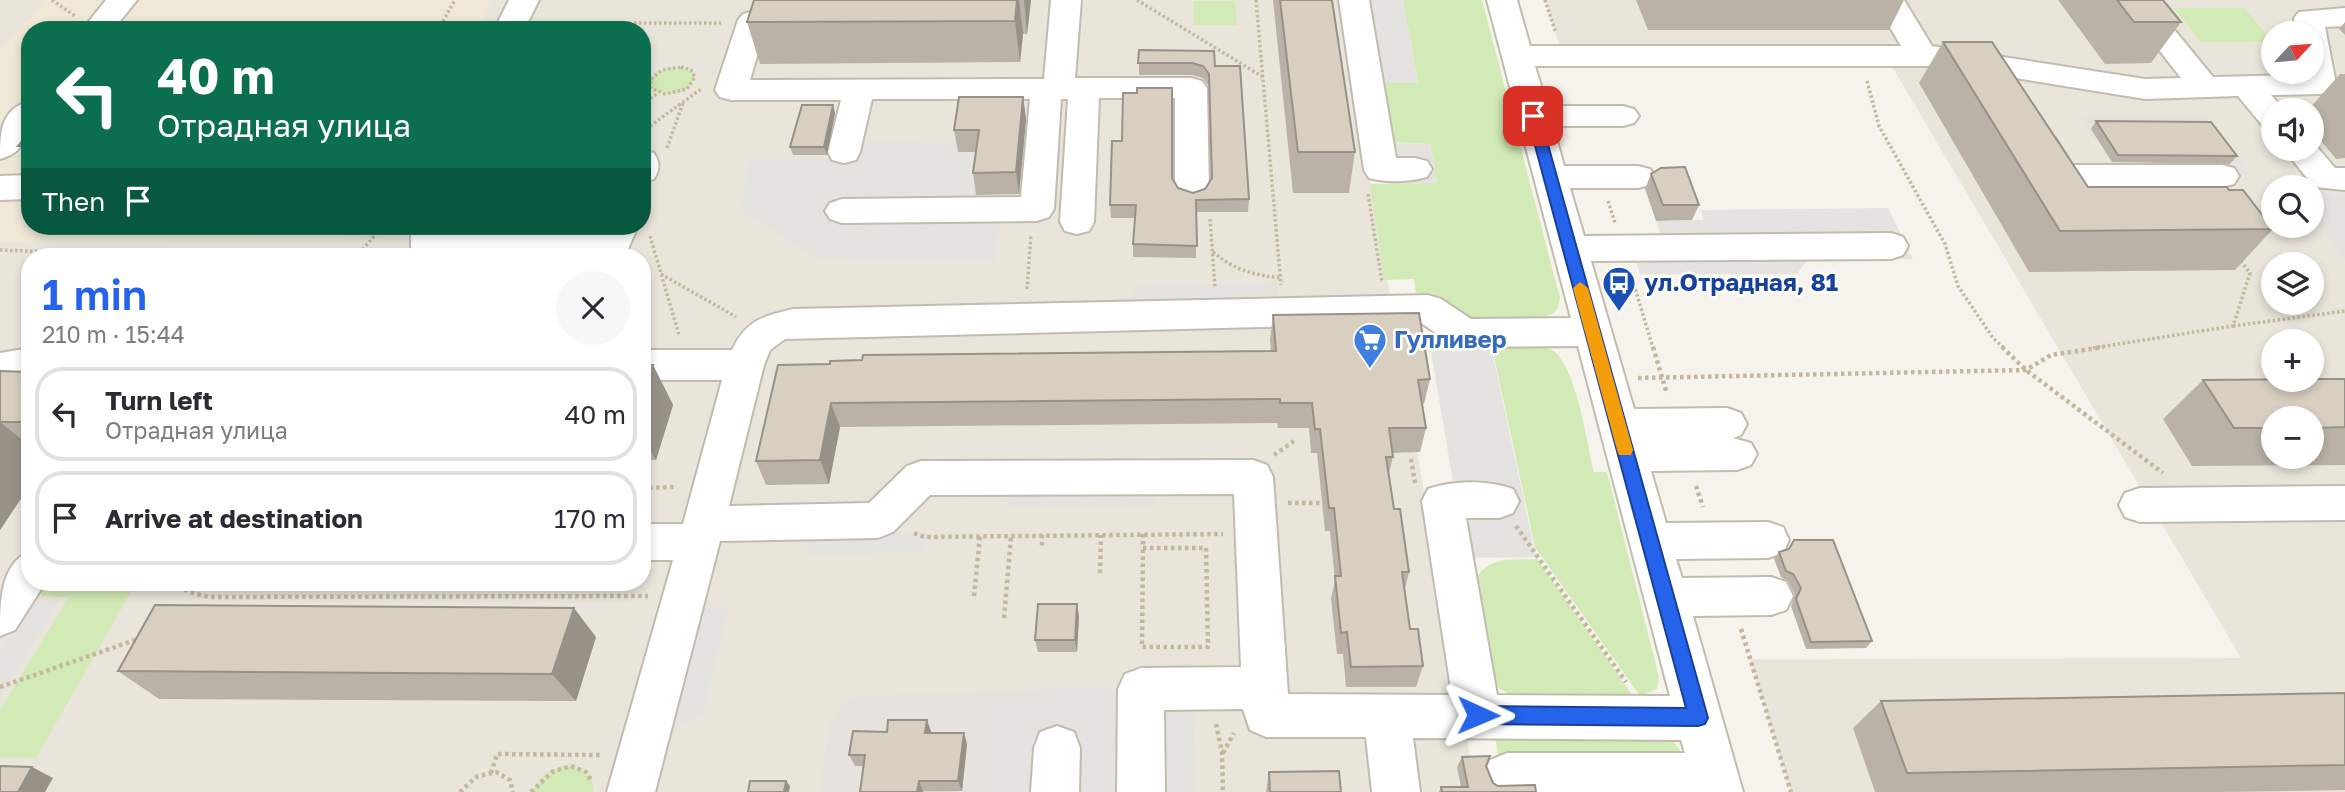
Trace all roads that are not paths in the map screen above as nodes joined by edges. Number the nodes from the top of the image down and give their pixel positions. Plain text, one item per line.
1 (122, 0) edge
2 (1066, 0) edge
3 (1354, 0) edge
4 (1502, 0) edge
5 (1889, 0) edge
6 (2135, 0) edge
7 (821, 16) edge
8 (2345, 17) edge
9 (104, 21) edge
10 (2314, 21) edge
11 (1922, 56) junction
12 (1517, 57) junction
13 (1992, 65) junction
14 (2320, 84) edge
15 (2247, 86) junction
16 (1063, 88) junction
17 (2205, 88) junction
18 (859, 89) junction
19 (2261, 103) edge
20 (1533, 116) junction
21 (1623, 116) dead end
22 (21, 122) edge
23 (0, 148) edge
24 (844, 152) dead end
25 (2310, 161) edge
26 (1415, 169) dead end
27 (2222, 176) dead end
28 (1550, 177) junction
29 (1638, 177) dead end
30 (2345, 179) edge
31 (21, 187) edge
32 (0, 188) edge
33 (1192, 191) edge
34 (842, 211) dead end
35 (1077, 222) dead end
36 (428, 235) edge
37 (618, 235) edge
38 (1891, 246) dead end
39 (1570, 249) junction
40 (1593, 332) junction
41 (754, 349) junction
42 (21, 364) edge
43 (651, 365) edge
44 (0, 368) edge
45 (1732, 439) dead end
46 (1622, 440) junction
47 (2153, 490) road end
48 (1499, 501) road end
49 (2345, 503) edge
50 (697, 518) junction
51 (651, 538) edge
52 (1768, 540) dead end
53 (1650, 541) junction
54 (21, 583) edge
55 (1751, 596) road end
56 (1665, 597) junction
57 (0, 616) edge
58 (1264, 688) junction
59 (1387, 715) junction
60 (1478, 715) junction
61 (1698, 718) junction
62 (636, 774) edge
63 (1535, 782) edge
64 (1717, 784) edge
65 (1141, 792) edge
66 (1396, 792) edge

1 - 9 street
2 - 16 street
3 - 26 street
4 - 12 street
5 - 11 street
6 - 17 street
7 - 18 street
8 - 10 street
11 - 12 street
11 - 13 street
12 - 20 street
13 - 17 street
13 - 27 street
14 - 15 street
15 - 17 street
15 - 19 street
16 - 18 street
16 - 33 street
16 - 34 street
16 - 35 street
18 - 24 street
20 - 21 street
20 - 28 street
22 - 23 street
25 - 30 street
28 - 29 street
28 - 39 street
31 - 32 street
36 - 37 street
38 - 39 street
39 - 40 street
40 - 41 street
40 - 46 street
41 - 43 street
41 - 50 street
42 - 44 street
45 - 46 street
46 - 53 street
47 - 49 street
48 - 60 street
50 - 51 street
50 - 58 street
50 - 62 street
52 - 53 street
53 - 56 street
54 - 57 street
55 - 56 street
56 - 61 street
58 - 59 street
58 - 65 street
59 - 60 street
59 - 66 street
60 - 61 street
61 - 64 street
63 - 64 street

